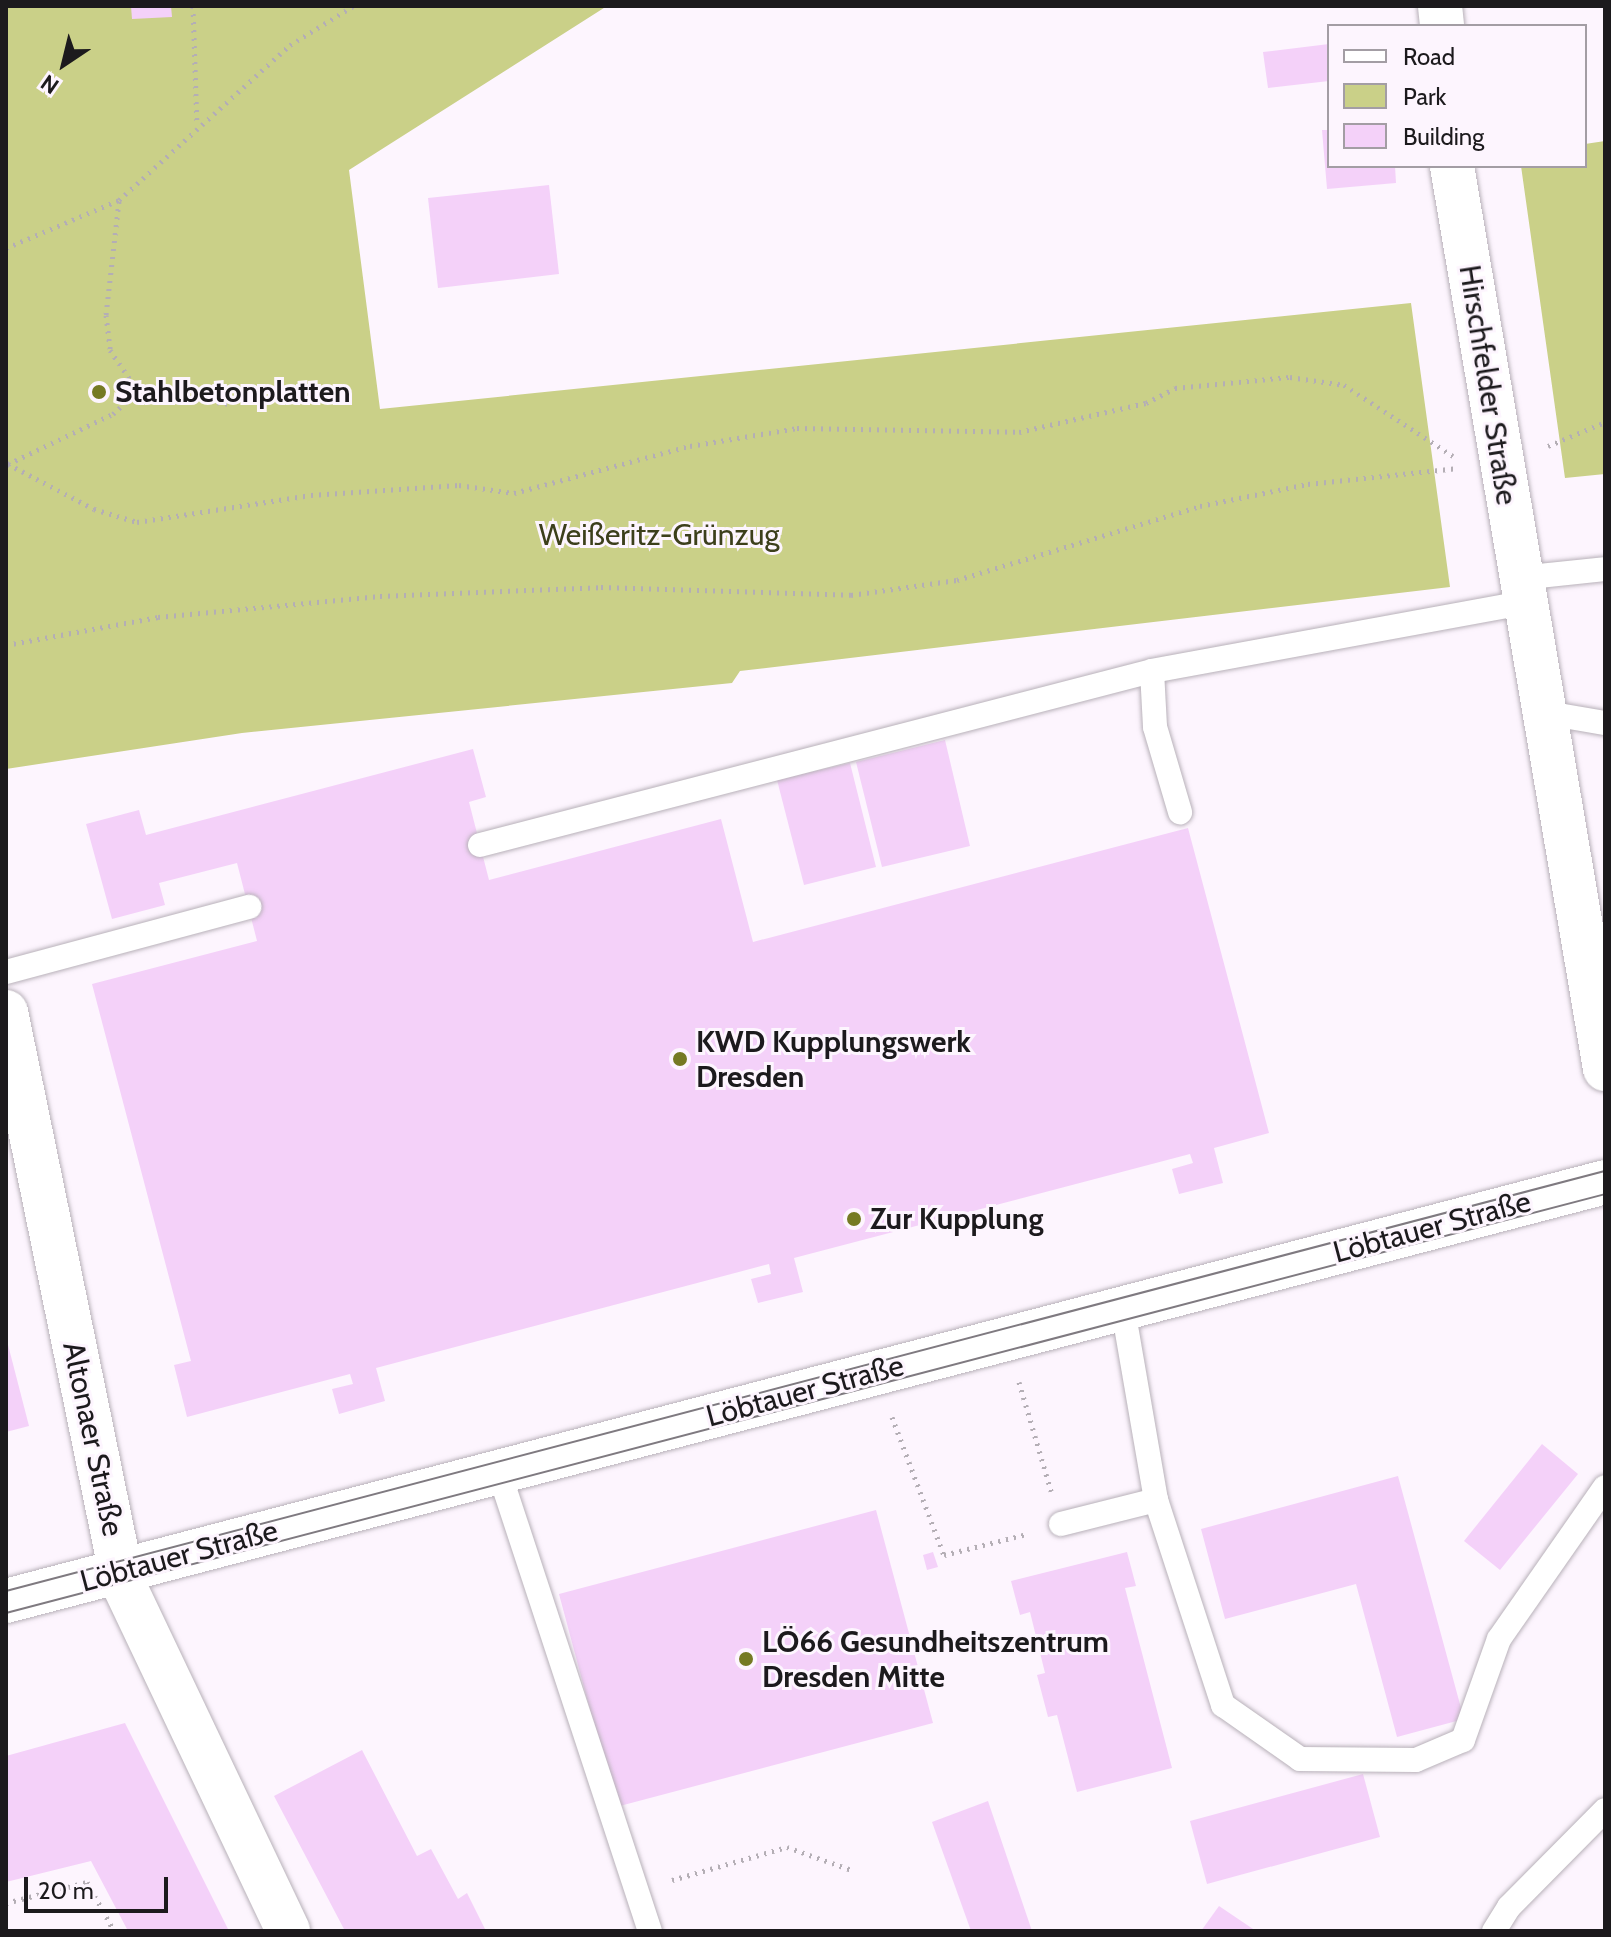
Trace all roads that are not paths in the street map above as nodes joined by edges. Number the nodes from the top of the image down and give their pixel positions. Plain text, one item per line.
1 (1452, 168) edge
2 (1605, 569) edge
3 (1522, 590) junction
4 (1152, 671) junction
5 (1541, 712) junction
6 (1605, 723) edge
7 (1180, 812) dead end
8 (480, 845) dead end
9 (249, 907) dead end
10 (6, 972) edge
11 (6, 1012) edge
12 (1605, 1069) edge
13 (1605, 1182) edge
14 (1123, 1308) junction
15 (499, 1472) junction
16 (1605, 1487) edge
17 (1156, 1500) junction
18 (1061, 1524) road end
19 (121, 1572) junction
20 (6, 1601) edge
21 (1605, 1810) edge
22 (288, 1931) edge
23 (650, 1931) edge
24 (1494, 1931) edge

1 - 3 street, Hirschfelder Straße
2 - 3 lane
3 - 4 lane
3 - 5 street, Hirschfelder Straße
4 - 7 lane
4 - 8 lane
5 - 6 lane
5 - 12 street, Hirschfelder Straße
9 - 10 lane
11 - 19 street, Altonaer Straße
13 - 14 street, Löbtauer Straße
14 - 15 street, Löbtauer Straße
14 - 17 lane
15 - 19 street, Löbtauer Straße
15 - 23 lane
16 - 17 lane
17 - 18 lane
19 - 20 street, Löbtauer Straße
19 - 22 street, Altonaer Straße
21 - 24 lane

